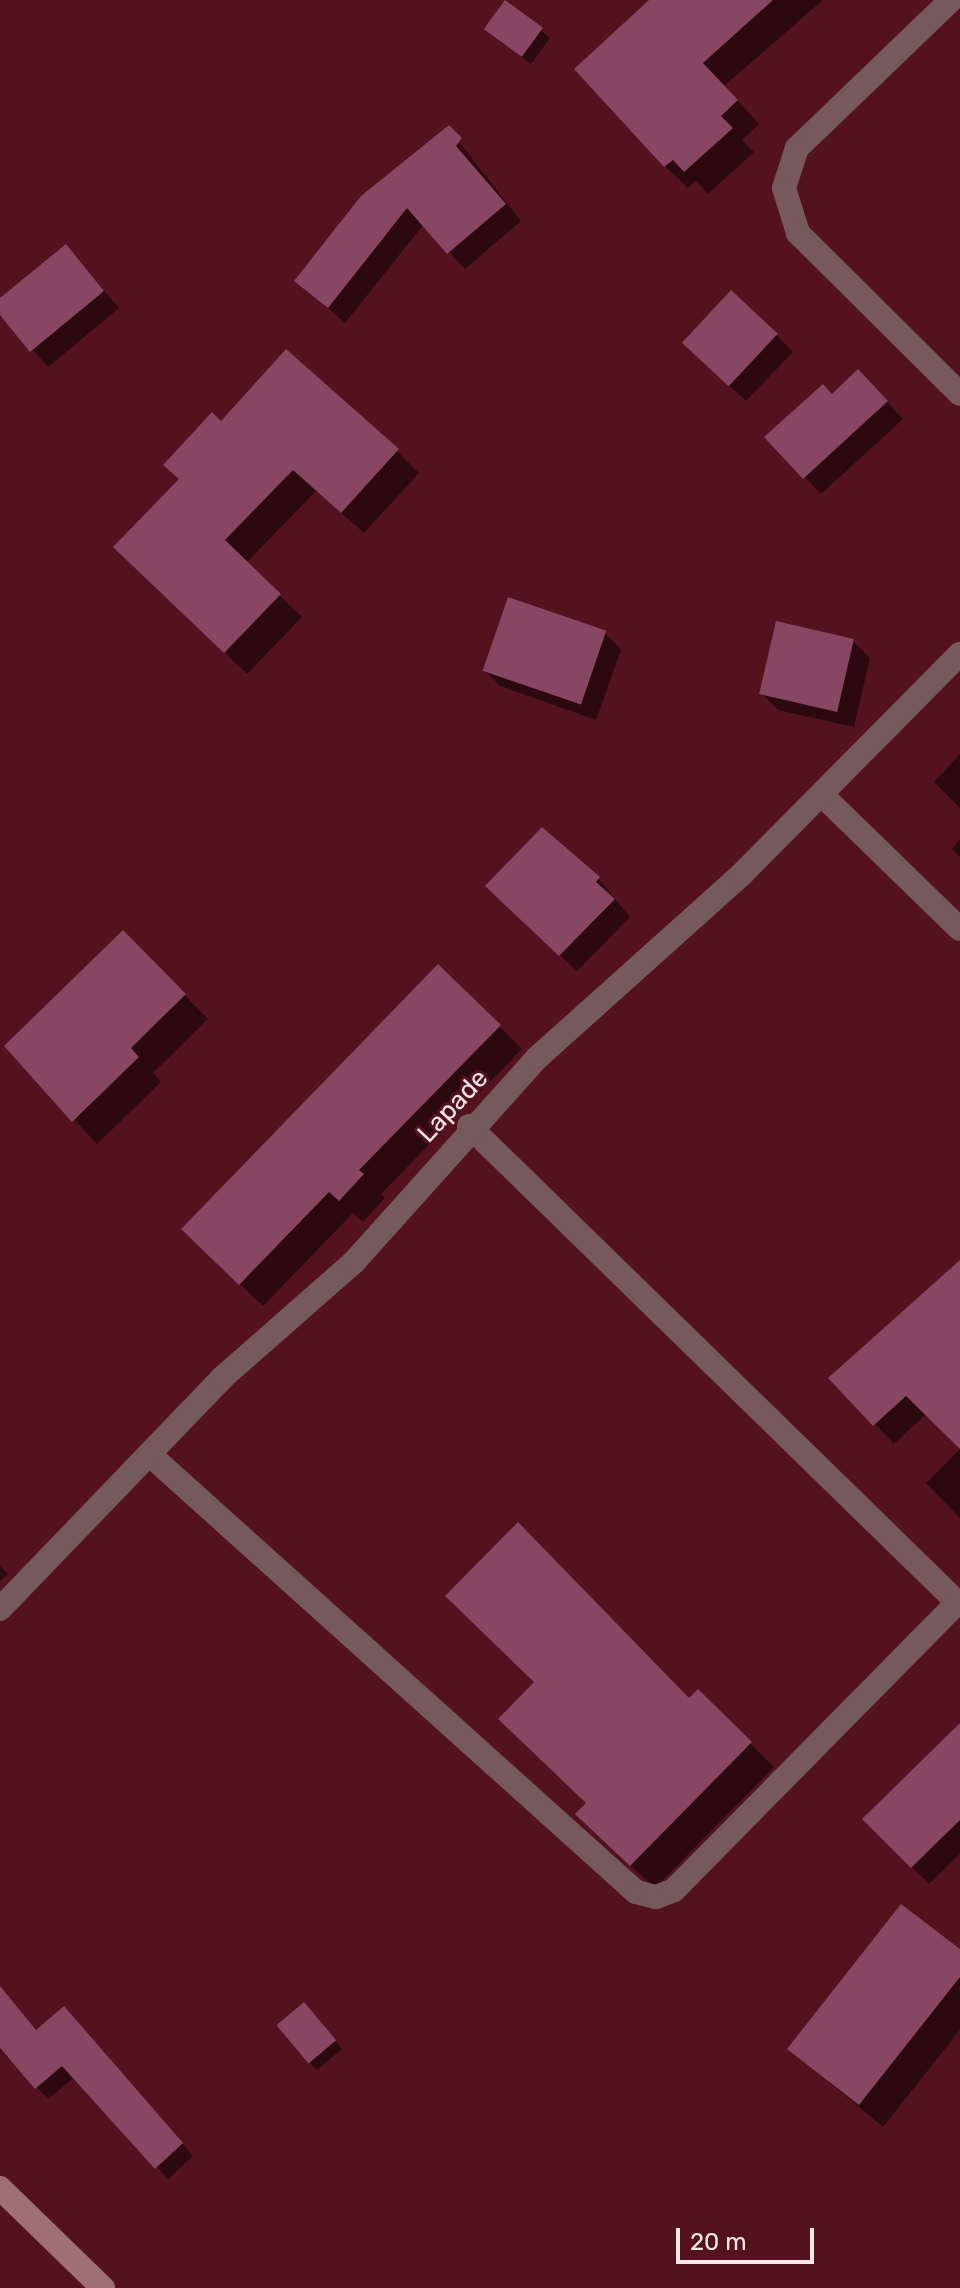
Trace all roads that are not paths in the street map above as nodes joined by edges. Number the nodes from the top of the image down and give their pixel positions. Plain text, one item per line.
1 (951, 0) edge
2 (960, 394) edge
3 (960, 654) edge
4 (822, 795) junction
5 (960, 929) edge
6 (469, 1126) junction
7 (149, 1454) junction
8 (959, 1604) edge
9 (0, 1609) edge
10 (0, 2188) edge
11 (103, 2288) edge

1 - 2 street
3 - 4 street, Lapade
4 - 5 street
4 - 6 street, Lapade
6 - 7 street, Lapade
6 - 8 street
7 - 8 street
7 - 9 street, Lapade
10 - 11 main road

